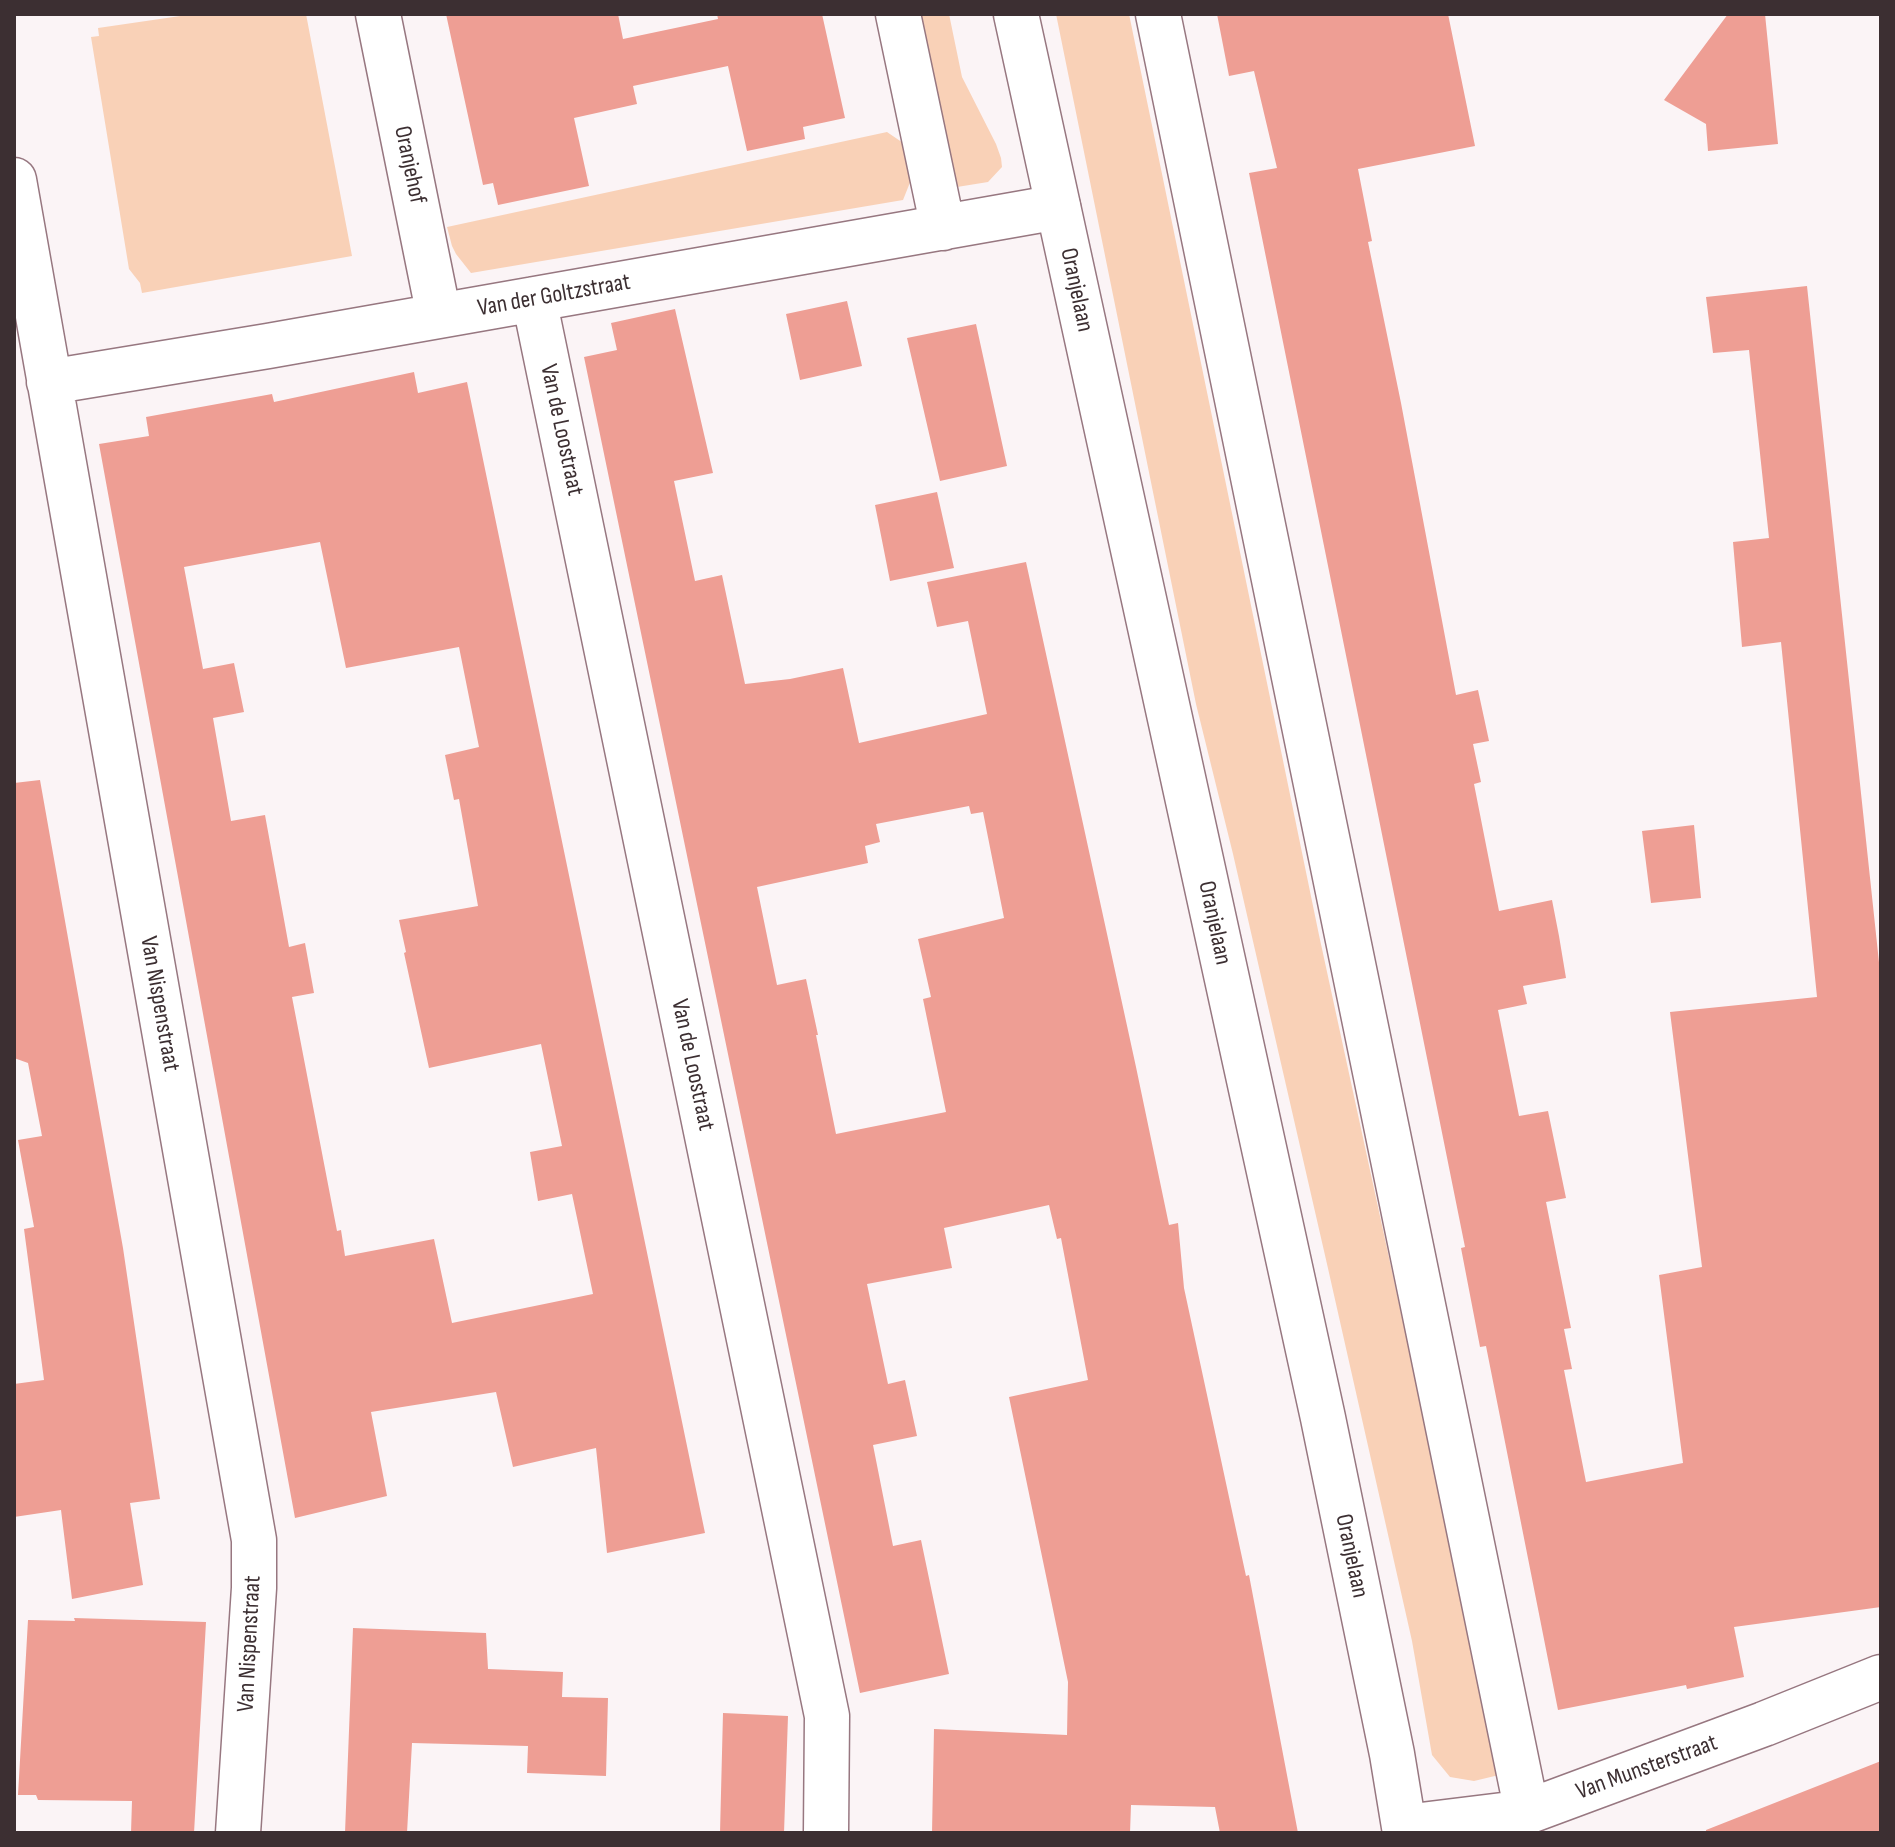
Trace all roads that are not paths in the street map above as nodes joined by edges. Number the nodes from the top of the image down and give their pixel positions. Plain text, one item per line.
1 (378, 14) edge
2 (898, 14) edge
3 (1016, 14) edge
4 (1158, 14) edge
5 (14, 180) edge
6 (1058, 207) junction
7 (943, 228) junction
8 (534, 299) junction
9 (439, 316) junction
10 (49, 382) junction
11 (1881, 1677) edge
12 (1527, 1812) junction
13 (1405, 1830) edge
14 (238, 1833) edge
15 (826, 1833) edge

1 - 9 street, Oranjehof
2 - 7 street
3 - 6 street, Oranjelaan
4 - 12 street
5 - 10 street, Van Nispenstraat
6 - 7 street, Van der Goltzstraat
6 - 13 street, Oranjelaan
7 - 8 street, Van der Goltzstraat
8 - 9 street, Van der Goltzstraat
8 - 15 street, Van de Loostraat
9 - 10 street, Van der Goltzstraat
10 - 14 street, Van Nispenstraat
11 - 12 street, Van Munsterstraat
12 - 13 street, Van Munsterstraat

